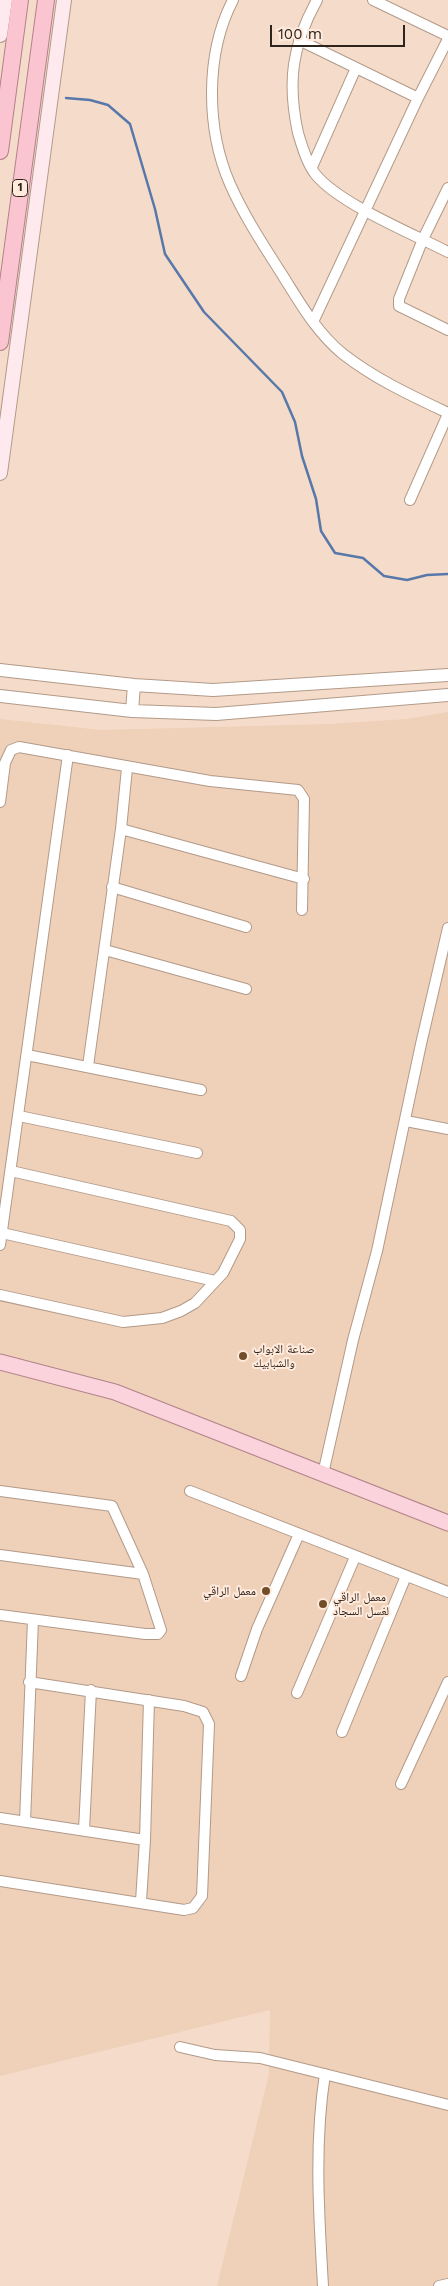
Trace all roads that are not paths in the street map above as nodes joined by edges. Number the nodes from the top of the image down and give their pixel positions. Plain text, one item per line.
1 (5, 0) edge
2 (20, 0) edge
3 (46, 0) edge
4 (64, 0) edge
5 (233, 0) edge
6 (317, 0) edge
7 (373, 0) edge
8 (8, 32) edge
9 (40, 34) junction
10 (448, 38) edge
11 (299, 40) junction
12 (356, 68) junction
13 (418, 98) junction
14 (0, 152) edge
15 (312, 167) junction
16 (448, 188) edge
17 (365, 209) junction
18 (423, 239) junction
19 (448, 252) edge
20 (313, 322) junction
21 (448, 330) edge
22 (0, 342) edge
23 (448, 414) edge
24 (0, 473) edge
25 (410, 500) dead end
26 (0, 670) edge
27 (448, 675) edge
28 (134, 685) junction
29 (448, 695) edge
30 (0, 696) edge
31 (132, 711) junction
32 (68, 755) junction
33 (127, 768) junction
34 (0, 802) edge
35 (121, 830) junction
36 (304, 879) junction
37 (112, 887) junction
38 (302, 910) dead end
39 (246, 927) dead end
40 (448, 928) edge
41 (105, 950) junction
42 (443, 968) edge
43 (246, 989) dead end
44 (27, 1055) junction
45 (88, 1066) junction
46 (201, 1090) dead end
47 (19, 1116) junction
48 (406, 1121) junction
49 (448, 1130) edge
50 (198, 1152) dead end
51 (11, 1171) junction
52 (2, 1233) junction
53 (0, 1244) edge
54 (215, 1281) junction
55 (0, 1295) edge
56 (0, 1362) edge
57 (323, 1474) junction
58 (0, 1491) edge
59 (190, 1491) dead end
60 (448, 1523) edge
61 (299, 1534) junction
62 (0, 1555) edge
63 (355, 1556) junction
64 (143, 1574) junction
65 (406, 1576) junction
66 (448, 1592) edge
67 (0, 1614) edge
68 (33, 1620) junction
69 (241, 1676) dead end
70 (30, 1682) junction
71 (448, 1682) edge
72 (91, 1690) junction
73 (297, 1692) dead end
74 (149, 1700) junction
75 (342, 1732) dead end
76 (401, 1784) dead end
77 (0, 1818) edge
78 (25, 1820) junction
79 (84, 1830) junction
80 (145, 1840) junction
81 (0, 1881) edge
82 (141, 1901) junction
83 (180, 2047) dead end
84 (325, 2074) junction
85 (448, 2105) edge
86 (448, 2284) edge
87 (323, 2286) edge
88 (439, 2286) edge

1 - 8 main road
2 - 8 highway
3 - 9 highway, 1
4 - 24 main road
5 - 20 street
6 - 11 street
7 - 10 street
8 - 9 highway
8 - 14 highway
9 - 22 highway, 1
10 - 13 street
11 - 12 street
11 - 15 street
12 - 13 street
12 - 15 street
13 - 17 street
15 - 17 street
16 - 18 street
17 - 18 street
17 - 20 street
18 - 19 street
18 - 21 street
20 - 23 street
23 - 25 street
26 - 28 street
27 - 28 street
28 - 31 street
29 - 31 street
30 - 31 street
32 - 33 street
32 - 34 street
32 - 44 street
33 - 35 street
33 - 36 street
35 - 36 street
35 - 37 street
36 - 38 street
37 - 39 street
37 - 41 street
40 - 42 street
41 - 43 street
41 - 45 street
42 - 48 street
44 - 45 street
44 - 47 street
45 - 46 street
47 - 50 street
47 - 51 street
48 - 49 street
48 - 57 street
51 - 52 street
51 - 54 street
52 - 53 street
52 - 54 street
54 - 55 street
56 - 57 main road
57 - 60 main road
58 - 64 street
59 - 61 street
61 - 63 street
61 - 69 street
62 - 64 street
63 - 65 street
63 - 73 street
64 - 68 street
65 - 66 street
65 - 75 street
67 - 68 street
68 - 70 street
70 - 72 street
70 - 78 street
71 - 76 street
72 - 74 street
72 - 79 street
74 - 80 street
74 - 82 street
77 - 78 street
78 - 79 street
79 - 80 street
80 - 82 street
81 - 82 street
83 - 84 street
84 - 85 street
84 - 87 street
86 - 88 street

